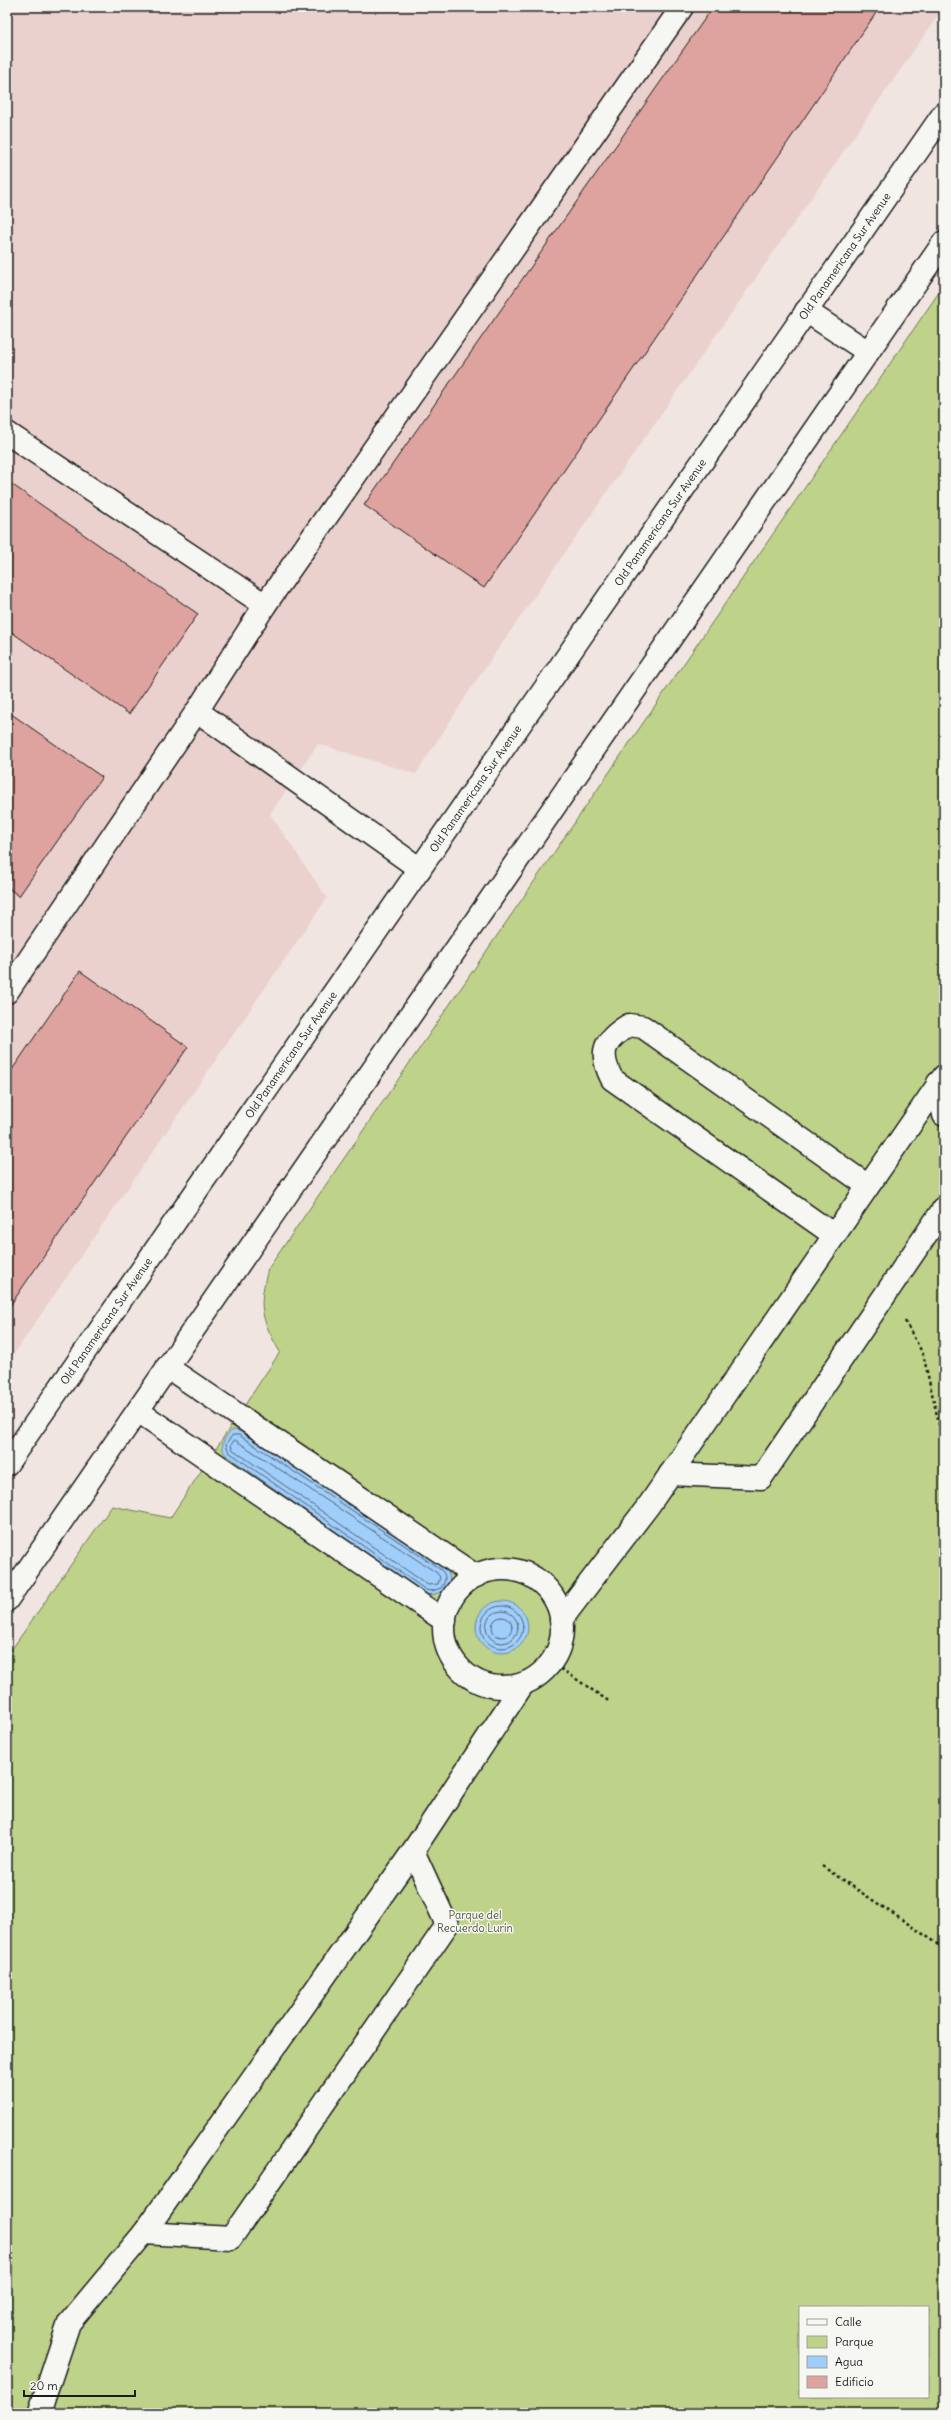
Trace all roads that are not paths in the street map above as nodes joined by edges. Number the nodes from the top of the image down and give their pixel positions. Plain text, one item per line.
1 (682, 7) edge
2 (944, 113) edge
3 (944, 242) edge
4 (806, 311) junction
5 (868, 352) junction
6 (7, 433) edge
7 (265, 605) junction
8 (197, 711) junction
9 (420, 869) junction
10 (7, 992) edge
11 (941, 1079) edge
12 (944, 1116) edge
13 (868, 1186) junction
14 (944, 1208) edge
15 (834, 1235) junction
16 (168, 1367) junction
17 (138, 1411) junction
18 (7, 1464) edge
19 (670, 1474) junction
20 (476, 1576) junction
21 (7, 1600) edge
22 (561, 1620) junction
23 (445, 1621) junction
24 (523, 1684) junction
25 (414, 1851) junction
26 (144, 2232) junction
27 (39, 2413) edge

1 - 7 main road
2 - 4 main road, Old Panamericana Sur Avenue
3 - 5 main road
4 - 5 main road
4 - 9 main road, Old Panamericana Sur Avenue
5 - 16 main road
6 - 7 main road
7 - 8 main road
8 - 9 main road
8 - 10 main road
9 - 18 main road, Old Panamericana Sur Avenue
11 - 12 main road
11 - 13 main road
13 - 15 main road
13 - 15 main road
14 - 19 main road
15 - 19 main road
16 - 17 main road
16 - 20 main road
17 - 21 main road
17 - 23 main road
19 - 22 main road
20 - 22 main road
20 - 23 main road
22 - 24 main road
23 - 24 main road
24 - 25 main road
25 - 26 main road
25 - 26 main road
26 - 27 main road

